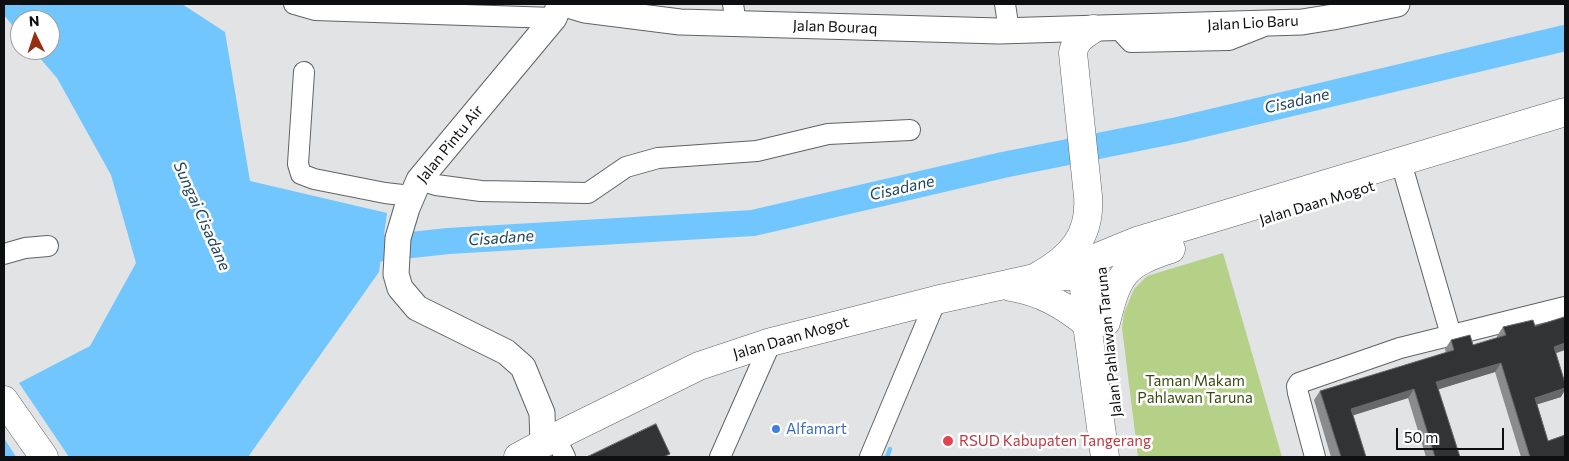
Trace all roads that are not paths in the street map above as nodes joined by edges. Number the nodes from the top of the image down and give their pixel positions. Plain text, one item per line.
1 (294, 4) edge
2 (1005, 4) edge
3 (1397, 4) edge
4 (566, 9) edge
5 (734, 14) edge
6 (1106, 29) junction
7 (1009, 31) junction
8 (304, 72) dead end
9 (1565, 112) edge
10 (1565, 129) edge
11 (910, 130) dead end
12 (1405, 176) junction
13 (412, 194) junction
14 (1088, 201) junction
15 (1137, 241) junction
16 (48, 246) dead end
17 (4, 254) edge
18 (1095, 272) junction
19 (1035, 278) junction
20 (1002, 286) junction
21 (936, 300) junction
22 (1565, 307) edge
23 (1096, 323) junction
24 (1451, 334) junction
25 (771, 342) junction
26 (4, 400) edge
27 (554, 446) edge
28 (44, 457) edge
29 (518, 457) edge
30 (720, 457) edge
31 (870, 457) edge
32 (1105, 457) edge
33 (1122, 457) edge
34 (1315, 457) edge

1 - 4 street
2 - 7 street
3 - 6 main road, Jalan Lio Baru
4 - 5 main road, Jalan Bouraq
4 - 13 main road, Jalan Pintu Air
5 - 7 main road, Jalan Bouraq
6 - 7 main road, Jalan Bouraq
6 - 14 highway
8 - 13 street
9 - 15 highway, Jalan Daan Mogot
10 - 12 highway, Jalan Daan Mogot
11 - 13 street
12 - 23 highway, Jalan Daan Mogot
12 - 24 street
13 - 27 main road, Jalan Pintu Air
14 - 15 highway
14 - 19 highway
15 - 18 highway, Jalan Daan Mogot
16 - 17 street
18 - 19 highway, Jalan Daan Mogot
18 - 23 highway, Jalan Pahlawan Taruna
19 - 20 highway, Jalan Daan Mogot
20 - 21 highway, Jalan Daan Mogot
20 - 23 highway
21 - 25 highway, Jalan Daan Mogot
21 - 31 street
22 - 24 street
23 - 32 highway, Jalan Pahlawan Taruna
23 - 33 highway, Jalan Pahlawan Taruna
24 - 34 street
25 - 27 highway, Jalan Daan Mogot
25 - 30 street
26 - 28 highway
27 - 29 highway, Jalan Daan Mogot

